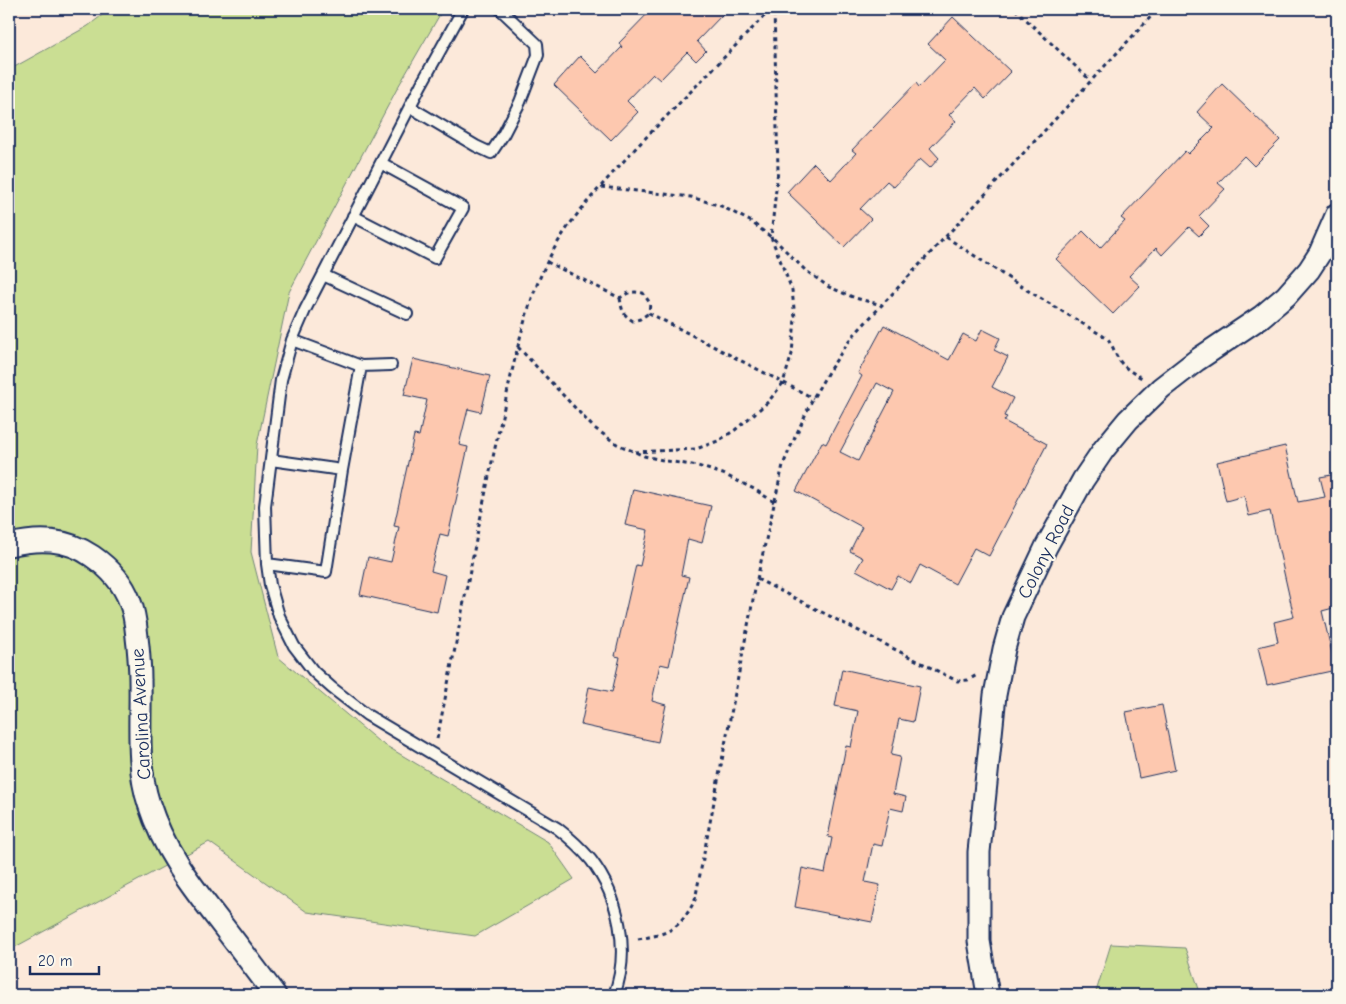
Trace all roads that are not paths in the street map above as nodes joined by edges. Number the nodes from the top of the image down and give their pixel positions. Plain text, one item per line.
1 (462, 9) edge
2 (500, 9) edge
3 (410, 107) junction
4 (381, 163) junction
5 (1337, 214) edge
6 (353, 216) junction
7 (1332, 246) edge
8 (323, 275) junction
9 (407, 314) dead end
10 (292, 340) junction
11 (391, 365) dead end
12 (361, 366) junction
13 (271, 460) junction
14 (342, 470) junction
15 (9, 545) edge
16 (267, 564) junction
17 (276, 995) edge
18 (614, 995) edge
19 (988, 995) edge

1 - 3 lane
2 - 3 lane
3 - 4 lane
4 - 6 lane
4 - 6 lane
5 - 7 street, Colony Road
6 - 8 lane
7 - 19 street, Colony Road
8 - 9 lane
8 - 10 lane
10 - 12 lane
10 - 13 lane
11 - 12 lane
12 - 14 lane
13 - 14 lane
13 - 16 lane
14 - 16 lane
15 - 17 street, Carolina Avenue
16 - 18 lane

